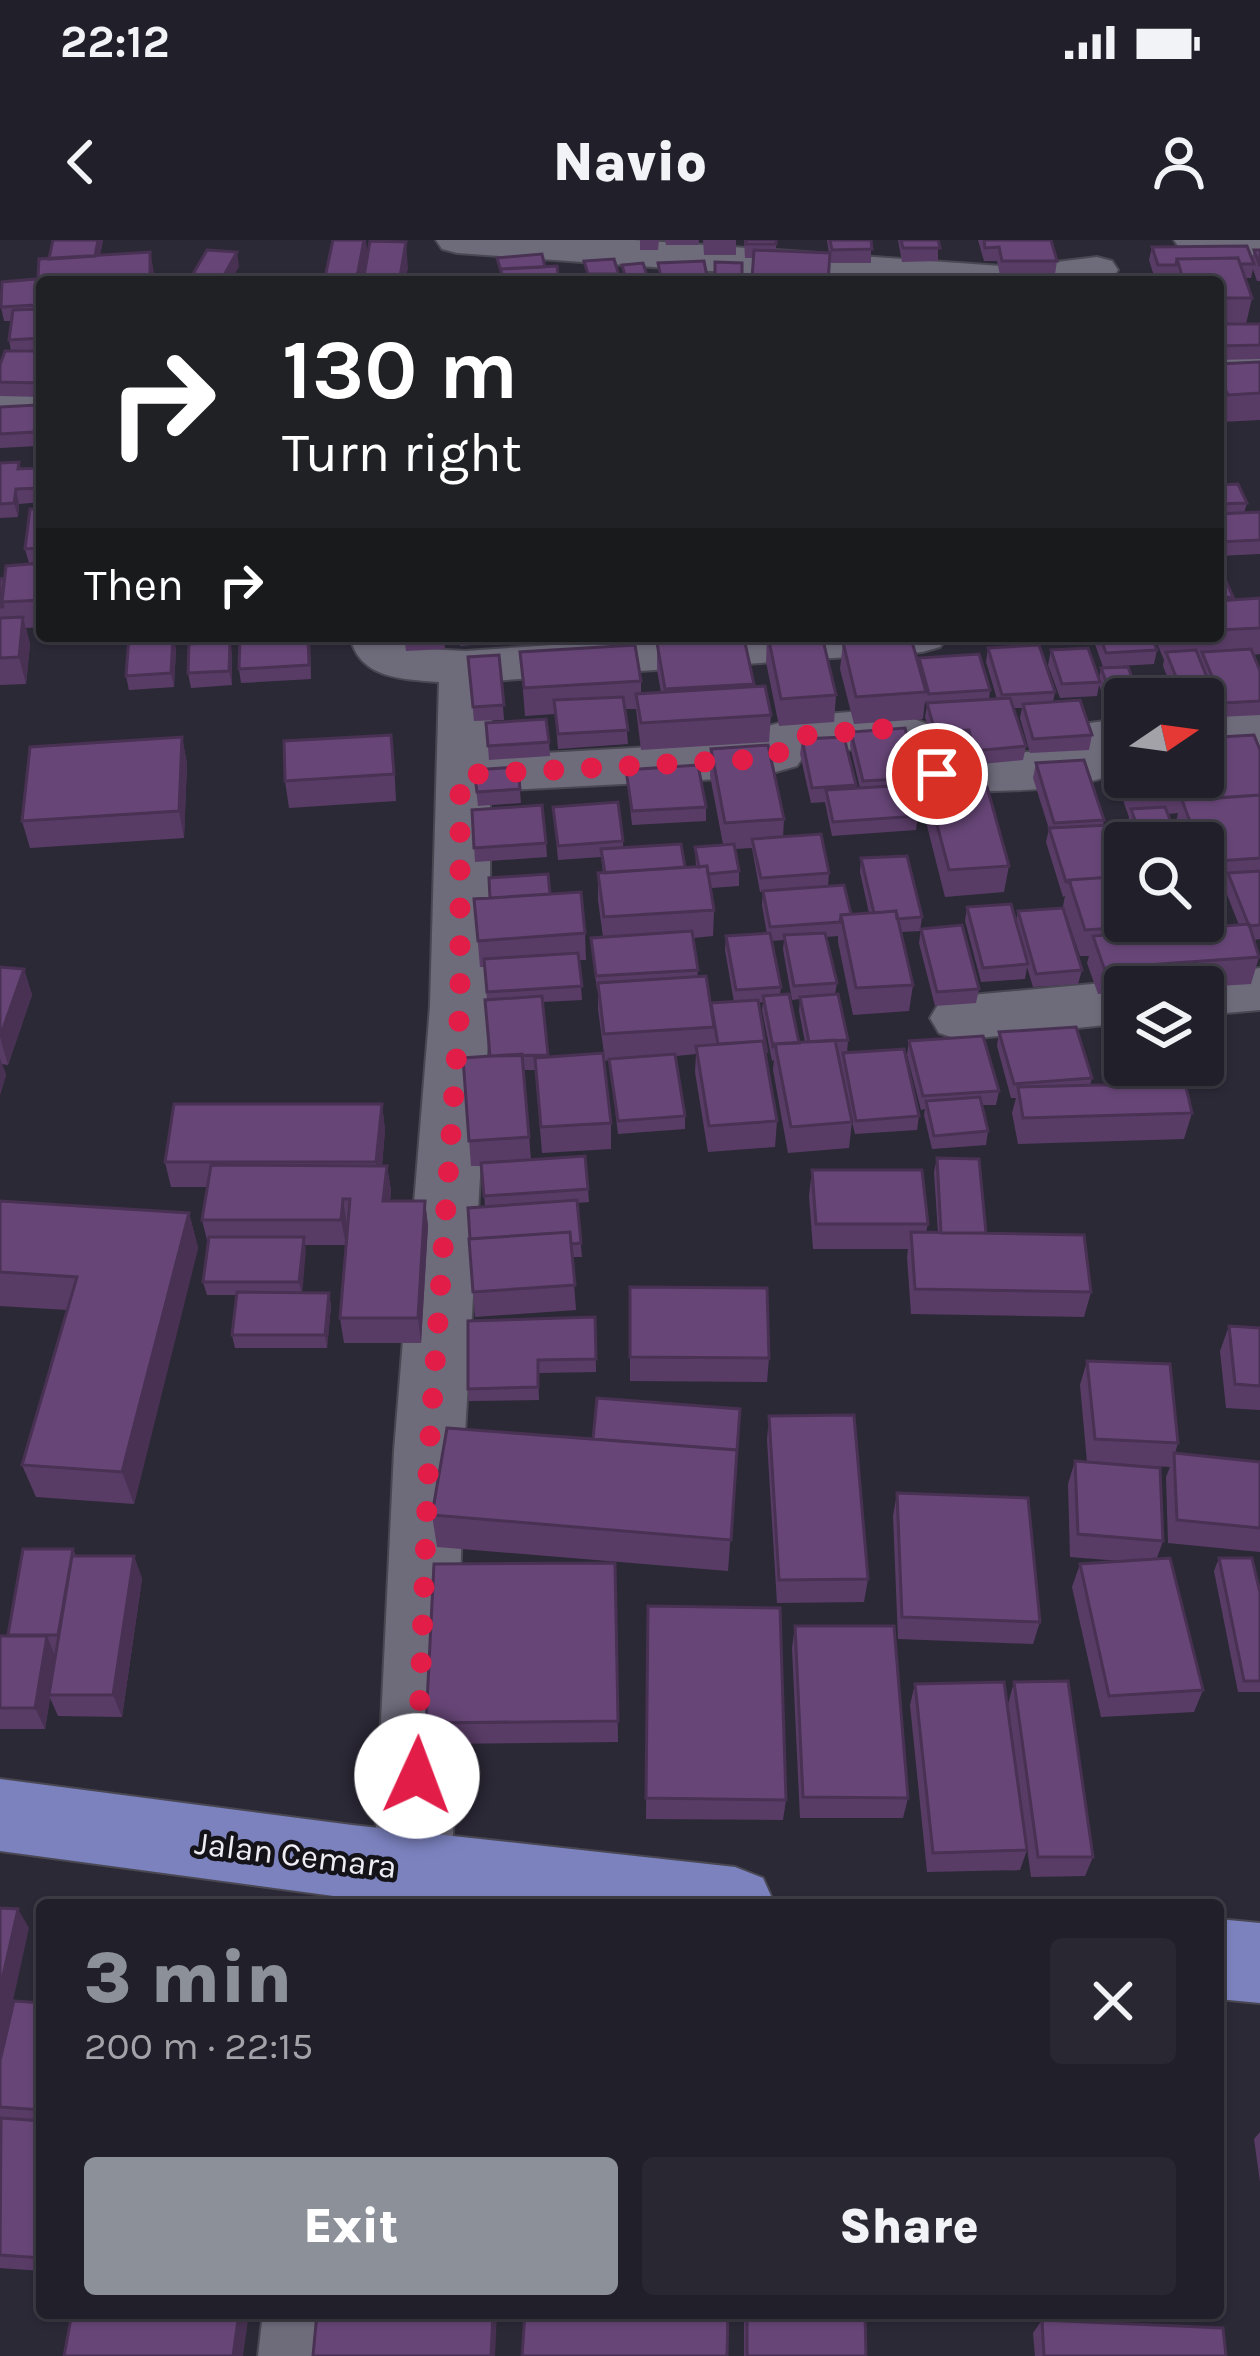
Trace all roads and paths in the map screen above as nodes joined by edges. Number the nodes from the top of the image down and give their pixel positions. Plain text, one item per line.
1 (457, 240) edge
2 (1196, 240) edge
3 (1260, 243) edge
4 (666, 246) edge
5 (1096, 267) edge
6 (974, 276) edge
7 (1040, 276) edge
8 (1224, 362) edge
9 (1260, 362) edge
10 (0, 406) edge
11 (36, 408) edge
12 (378, 642) edge
13 (834, 642) edge
14 (465, 667) junction
15 (1260, 728) edge
16 (1224, 730) edge
17 (1104, 736) edge
18 (460, 775) junction
19 (1260, 988) edge
20 (1224, 992) edge
21 (1104, 1004) edge
22 (960, 1018) dead end
23 (0, 1815) edge
24 (371, 1879) edge
25 (651, 1899) edge
26 (1224, 1960) edge
27 (1260, 1963) edge
28 (306, 2319) edge
29 (303, 2356) edge

1 - 4 street
2 - 3 street
4 - 6 street
5 - 7 street
8 - 9 street
10 - 11 street
12 - 14 street
13 - 14 street
14 - 18 street
15 - 16 street
17 - 18 street
18 - 24 street
19 - 20 street
21 - 22 street
23 - 24 main road, Jalan Cemara
24 - 25 main road, Jalan Cemara
26 - 27 main road
28 - 29 street

